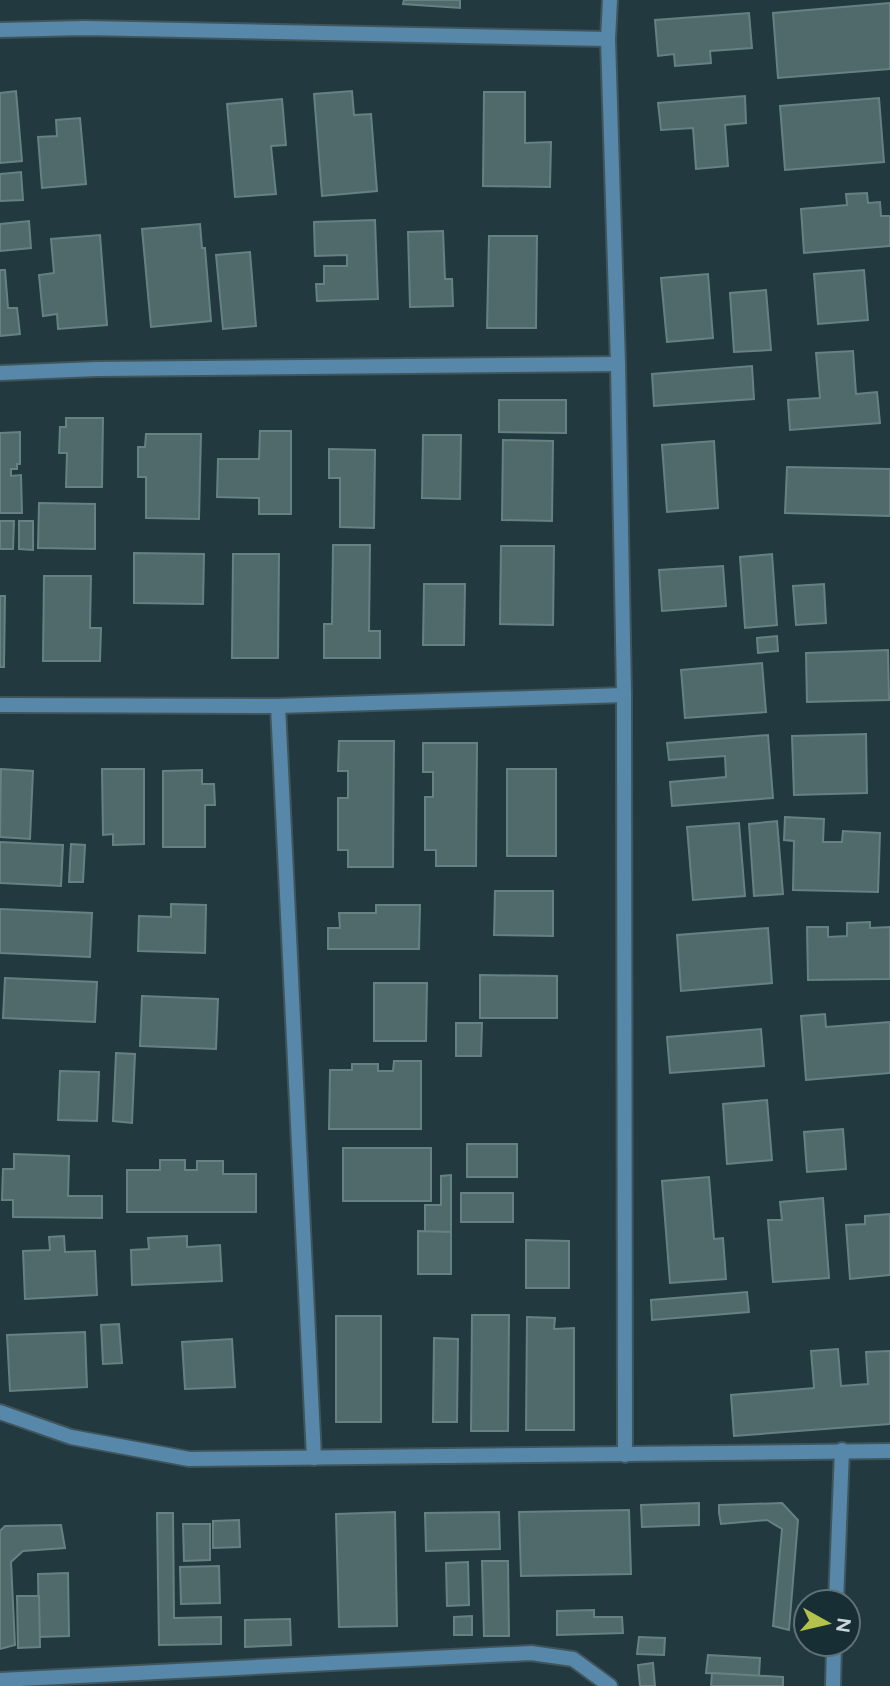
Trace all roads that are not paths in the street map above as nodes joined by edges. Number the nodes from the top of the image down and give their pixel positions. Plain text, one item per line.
1 (610, 0) edge
2 (0, 30) edge
3 (608, 40) junction
4 (618, 364) junction
5 (0, 373) edge
6 (624, 695) junction
7 (0, 705) edge
8 (278, 706) junction
9 (0, 1412) edge
10 (842, 1450) junction
11 (890, 1451) edge
12 (625, 1455) junction
13 (314, 1458) junction
14 (837, 1588) edge
15 (834, 1658) edge
16 (0, 1680) edge
17 (610, 1686) edge
18 (833, 1686) edge

1 - 3 street
2 - 3 street
3 - 4 street
4 - 5 street
4 - 6 street
6 - 8 street
6 - 12 street
7 - 8 street
8 - 13 street
9 - 13 street
10 - 11 street
10 - 12 street
10 - 14 street
12 - 13 street
15 - 18 street
16 - 17 street

